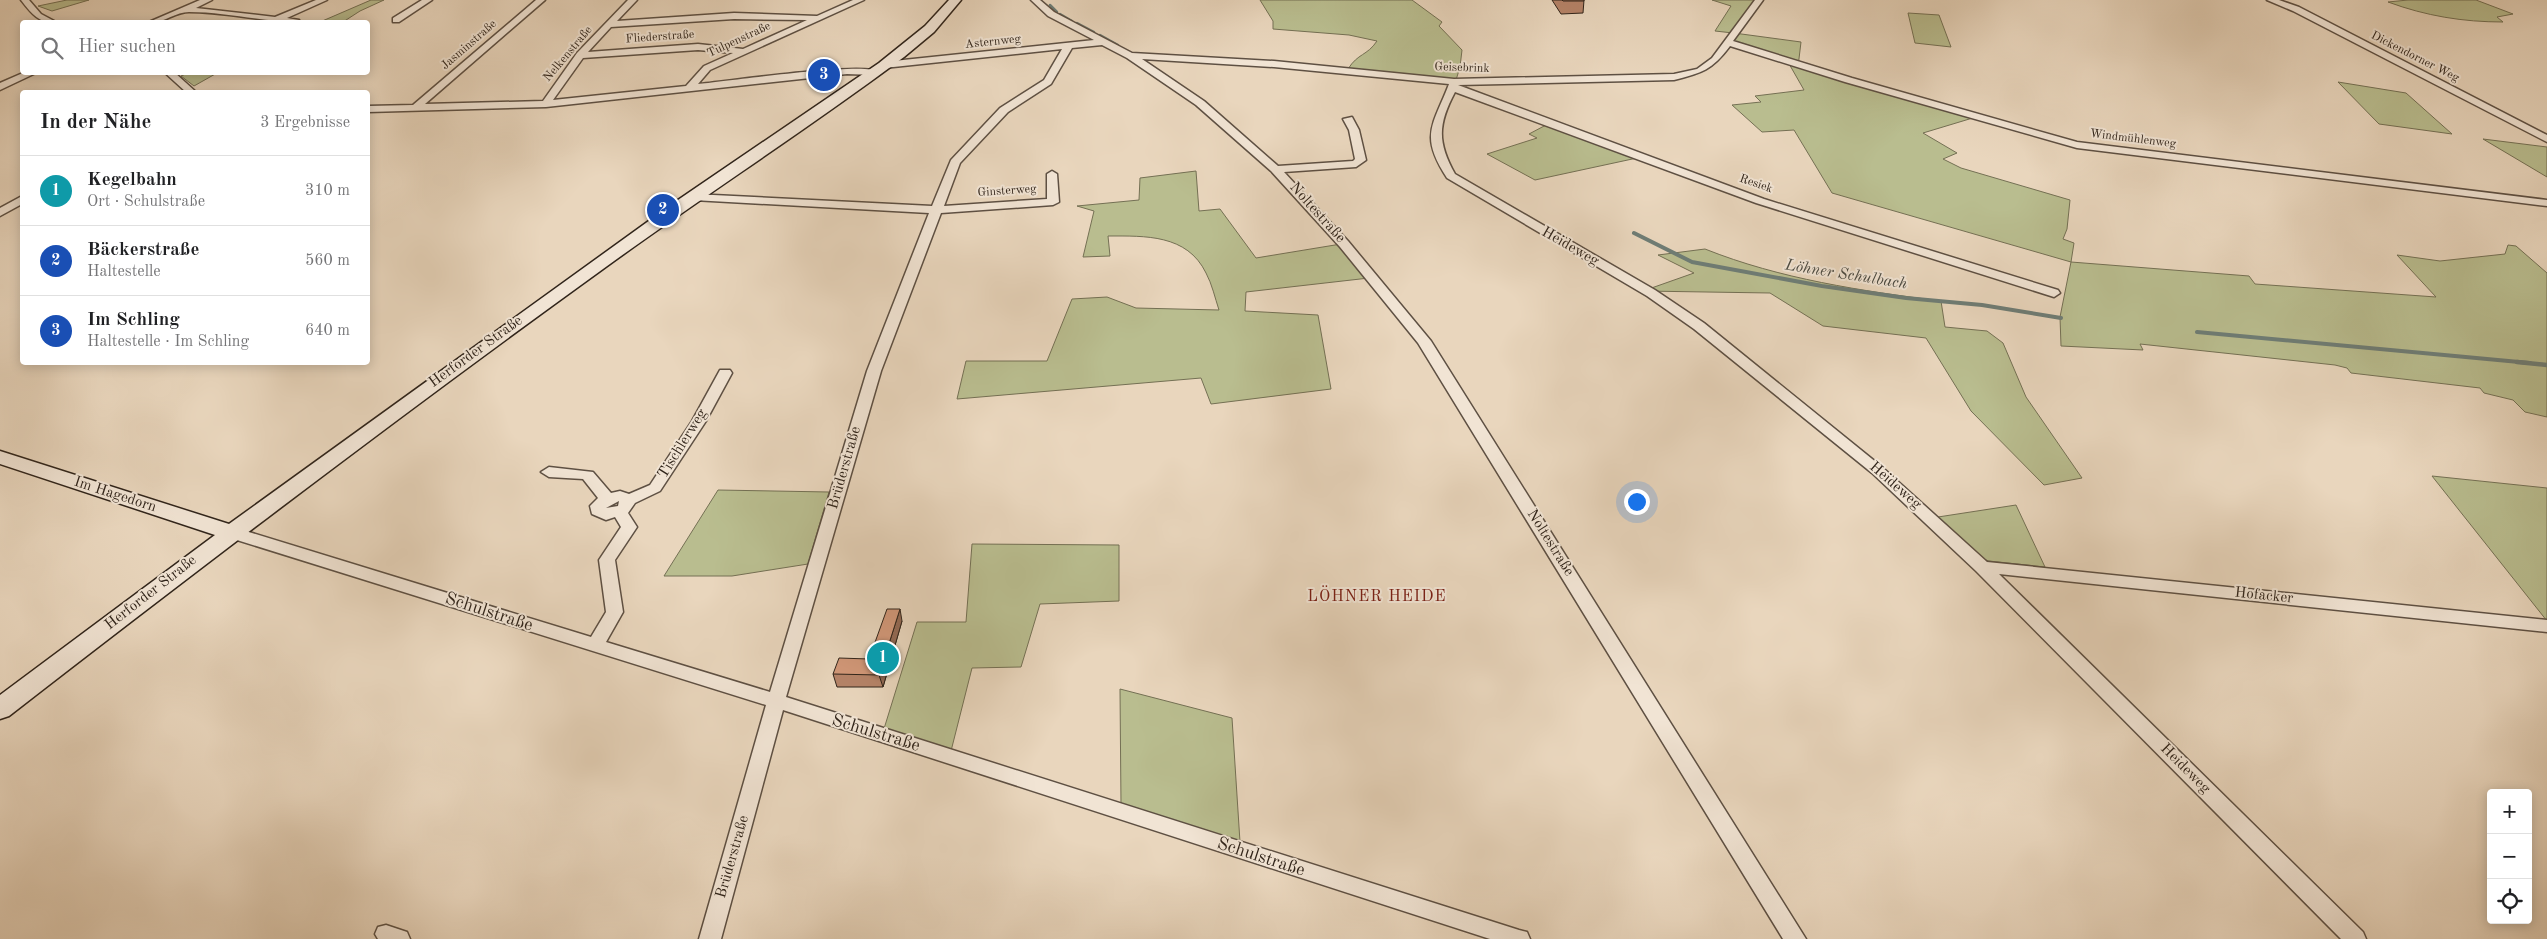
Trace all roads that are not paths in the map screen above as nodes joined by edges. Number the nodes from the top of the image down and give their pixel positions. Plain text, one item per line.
1 (25, 0) edge
2 (208, 0) edge
3 (323, 0) edge
4 (428, 0) edge
5 (541, 0) edge
6 (633, 0) edge
7 (860, 0) edge
8 (955, 0) edge
9 (1035, 0) edge
10 (1759, 0) edge
11 (2270, 0) edge
12 (186, 9) junction
13 (816, 18) junction
14 (277, 19) junction
15 (47, 20) edge
16 (158, 20) edge
17 (283, 20) edge
18 (396, 20) dead end
19 (610, 24) junction
20 (1103, 42) junction
21 (1727, 42) junction
22 (1068, 47) junction
23 (742, 51) junction
24 (580, 55) junction
25 (1130, 56) junction
26 (879, 69) junction
27 (27, 75) edge
28 (171, 75) edge
29 (1454, 85) junction
30 (0, 87) edge
31 (690, 87) junction
32 (187, 90) edge
33 (546, 104) junction
34 (414, 108) junction
35 (370, 109) edge
36 (1348, 119) dead end
37 (2547, 139) edge
38 (1275, 169) junction
39 (1052, 174) dead end
40 (693, 198) junction
41 (20, 199) edge
42 (2547, 203) edge
43 (936, 210) junction
44 (0, 213) edge
45 (2054, 292) dead end
46 (725, 373) dead end
47 (0, 457) edge
48 (549, 472) dead end
49 (624, 506) junction
50 (230, 532) junction
51 (1982, 567) junction
52 (2547, 626) edge
53 (595, 645) junction
54 (776, 701) junction
55 (0, 709) edge
56 (710, 939) edge
57 (1519, 939) edge
58 (1795, 939) edge
59 (2356, 939) edge

1 - 15 street
2 - 12 street
3 - 14 street
4 - 18 street
5 - 34 street, Jasminstraße
6 - 19 street, Nelkenstraße
7 - 13 street, Tulpenstraße
8 - 26 main road, Herforder Straße
9 - 20 street, Noltestraße
10 - 21 street, Geisebrink
11 - 37 street, Dickendorner Weg
12 - 14 street
12 - 16 street
13 - 19 street
13 - 23 street, Tulpenstraße
14 - 17 street
19 - 24 street, Nelkenstraße
20 - 22 street, Asternweg
20 - 25 street, Noltestraße
21 - 29 street, Geisebrink
21 - 42 street, Windmühlenweg
22 - 26 street, Asternweg
22 - 43 street, Brüderstraße
23 - 24 street, Fliederstraße
23 - 31 street, Tulpenstraße
24 - 33 street, Nelkenstraße
25 - 29 street, Geisebrink
25 - 38 street, Noltestraße
26 - 31 street, Asternweg
26 - 40 main road, Herforder Straße
27 - 30 street
28 - 32 street
29 - 45 street, Resiek
29 - 51 street, Heideweg
31 - 33 street, Asternweg
33 - 34 street, Asternweg
34 - 35 street, Asternweg
36 - 38 street, Noltestraße
38 - 58 street, Noltestraße
39 - 43 street, Ginsterweg
40 - 43 street
40 - 50 main road, Herforder Straße
41 - 44 street
43 - 54 street, Brüderstraße
46 - 49 street, Tischlerweg
47 - 50 main road, Im Hagedorn
48 - 49 street
49 - 53 street
50 - 53 street, Schulstraße
50 - 55 main road, Herforder Straße
51 - 52 street, Hofacker
51 - 59 street, Heideweg
53 - 54 street, Schulstraße
54 - 56 street, Brüderstraße
54 - 57 street, Schulstraße

